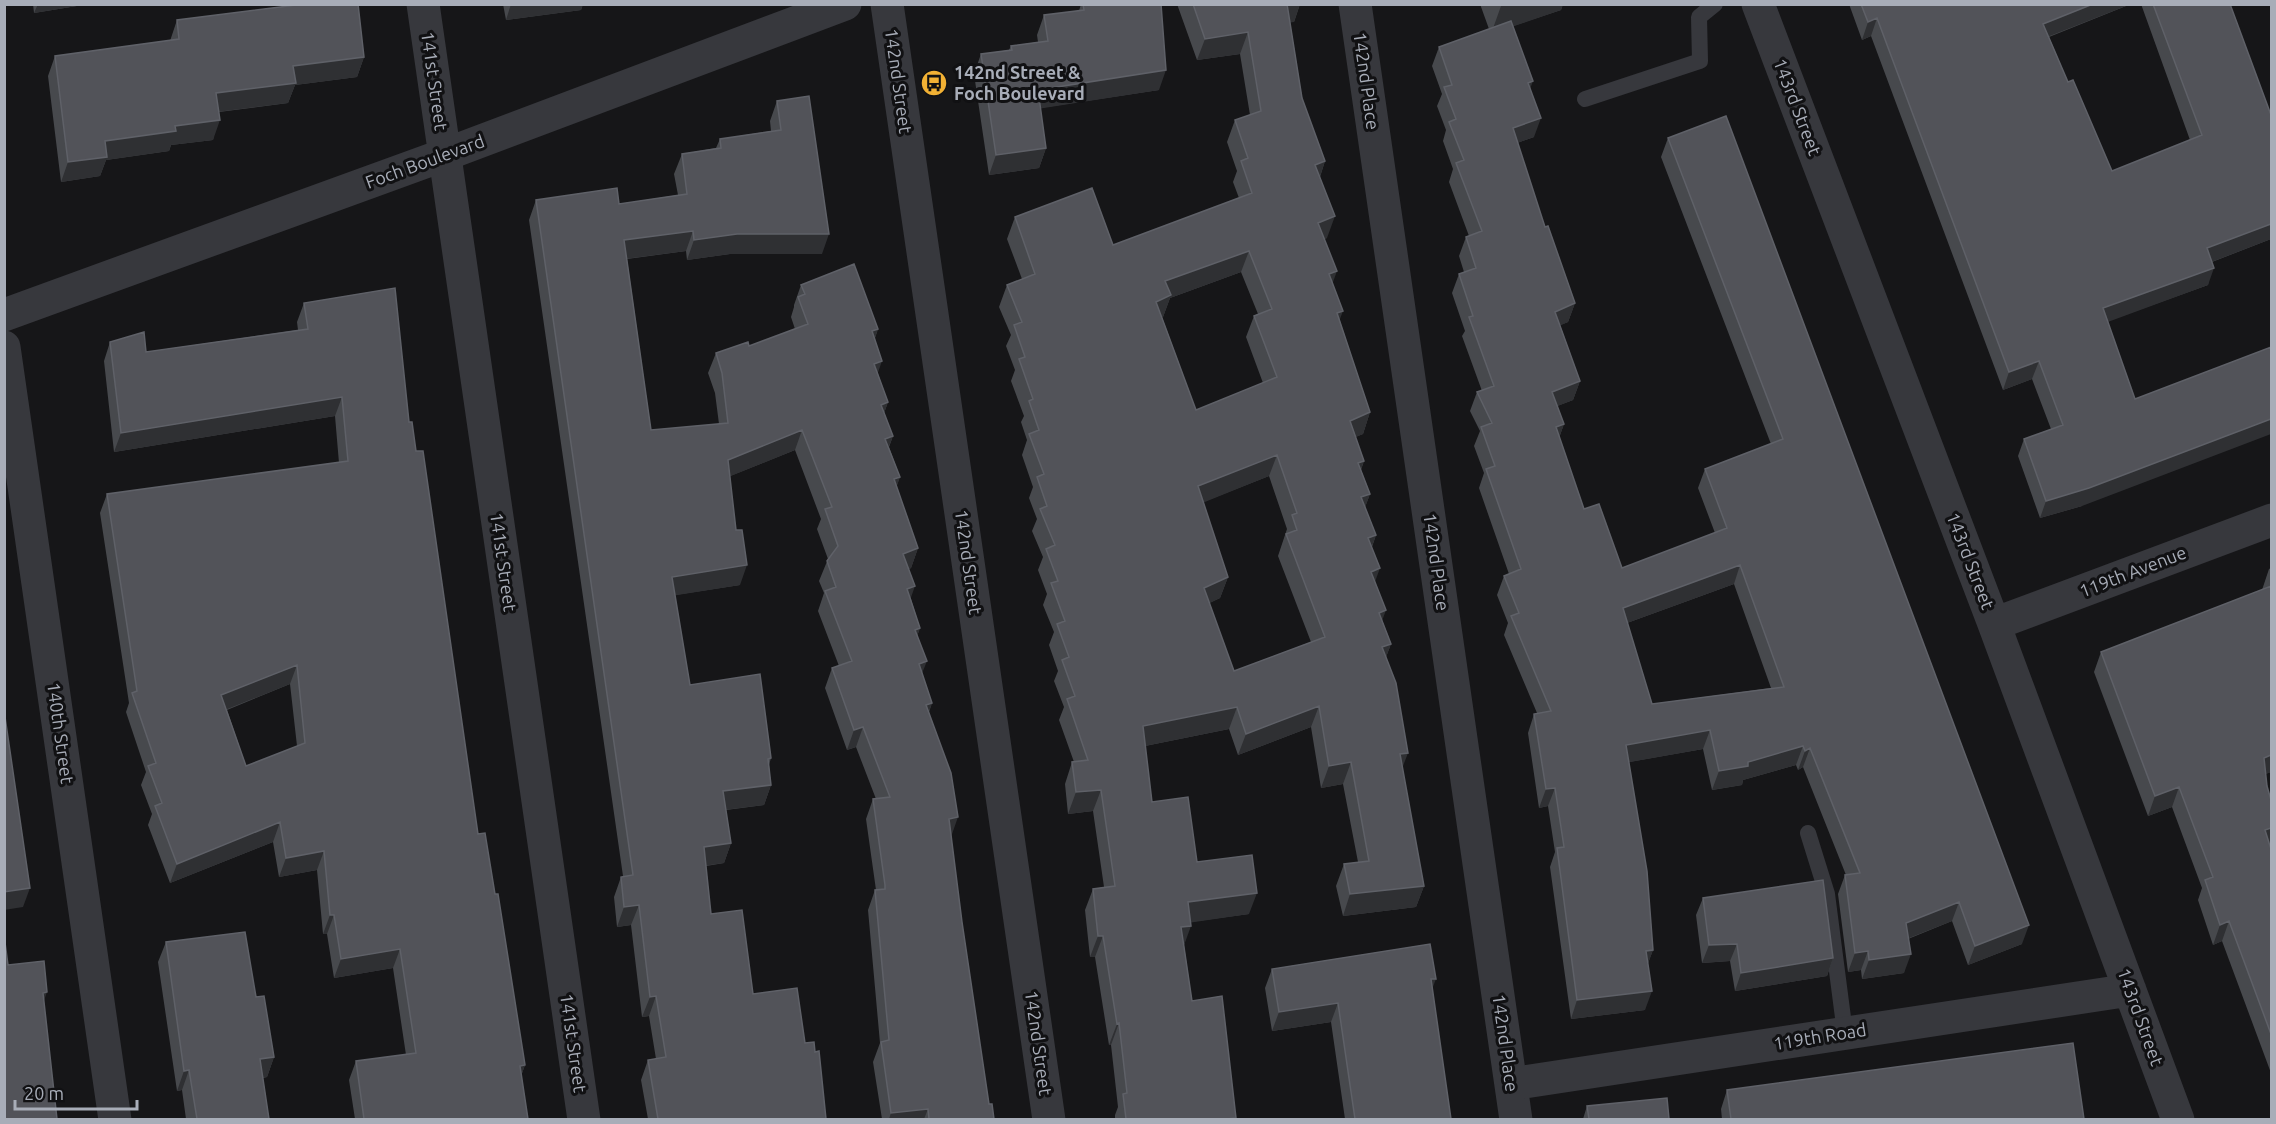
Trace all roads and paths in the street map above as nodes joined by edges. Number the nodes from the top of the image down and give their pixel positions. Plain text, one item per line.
1 (423, 4) edge
2 (845, 4) edge
3 (887, 4) edge
4 (1355, 4) edge
5 (1715, 4) edge
6 (1758, 4) edge
7 (1585, 99) dead end
8 (444, 155) junction
9 (4, 315) edge
10 (4, 347) edge
11 (2271, 520) edge
12 (1994, 624) junction
13 (1808, 833) dead end
14 (2130, 990) junction
15 (1845, 1033) junction
16 (1511, 1084) junction
17 (115, 1119) edge
18 (584, 1119) edge
19 (1049, 1119) edge
20 (1516, 1119) edge
21 (2178, 1119) edge

1 - 8 street, 141st Street
2 - 8 street, Foch Boulevard
3 - 19 street, 142nd Street
4 - 16 street, 142nd Place
5 - 7 lane
6 - 12 street, 143rd Street
8 - 9 street, Foch Boulevard
8 - 18 street, 141st Street
10 - 17 street, 140th Street
11 - 12 street, 119th Avenue
12 - 14 street, 143rd Street
13 - 15 lane
14 - 15 street, 119th Road
14 - 21 street, 143rd Street
15 - 16 street, 119th Road
16 - 20 street, 142nd Place

